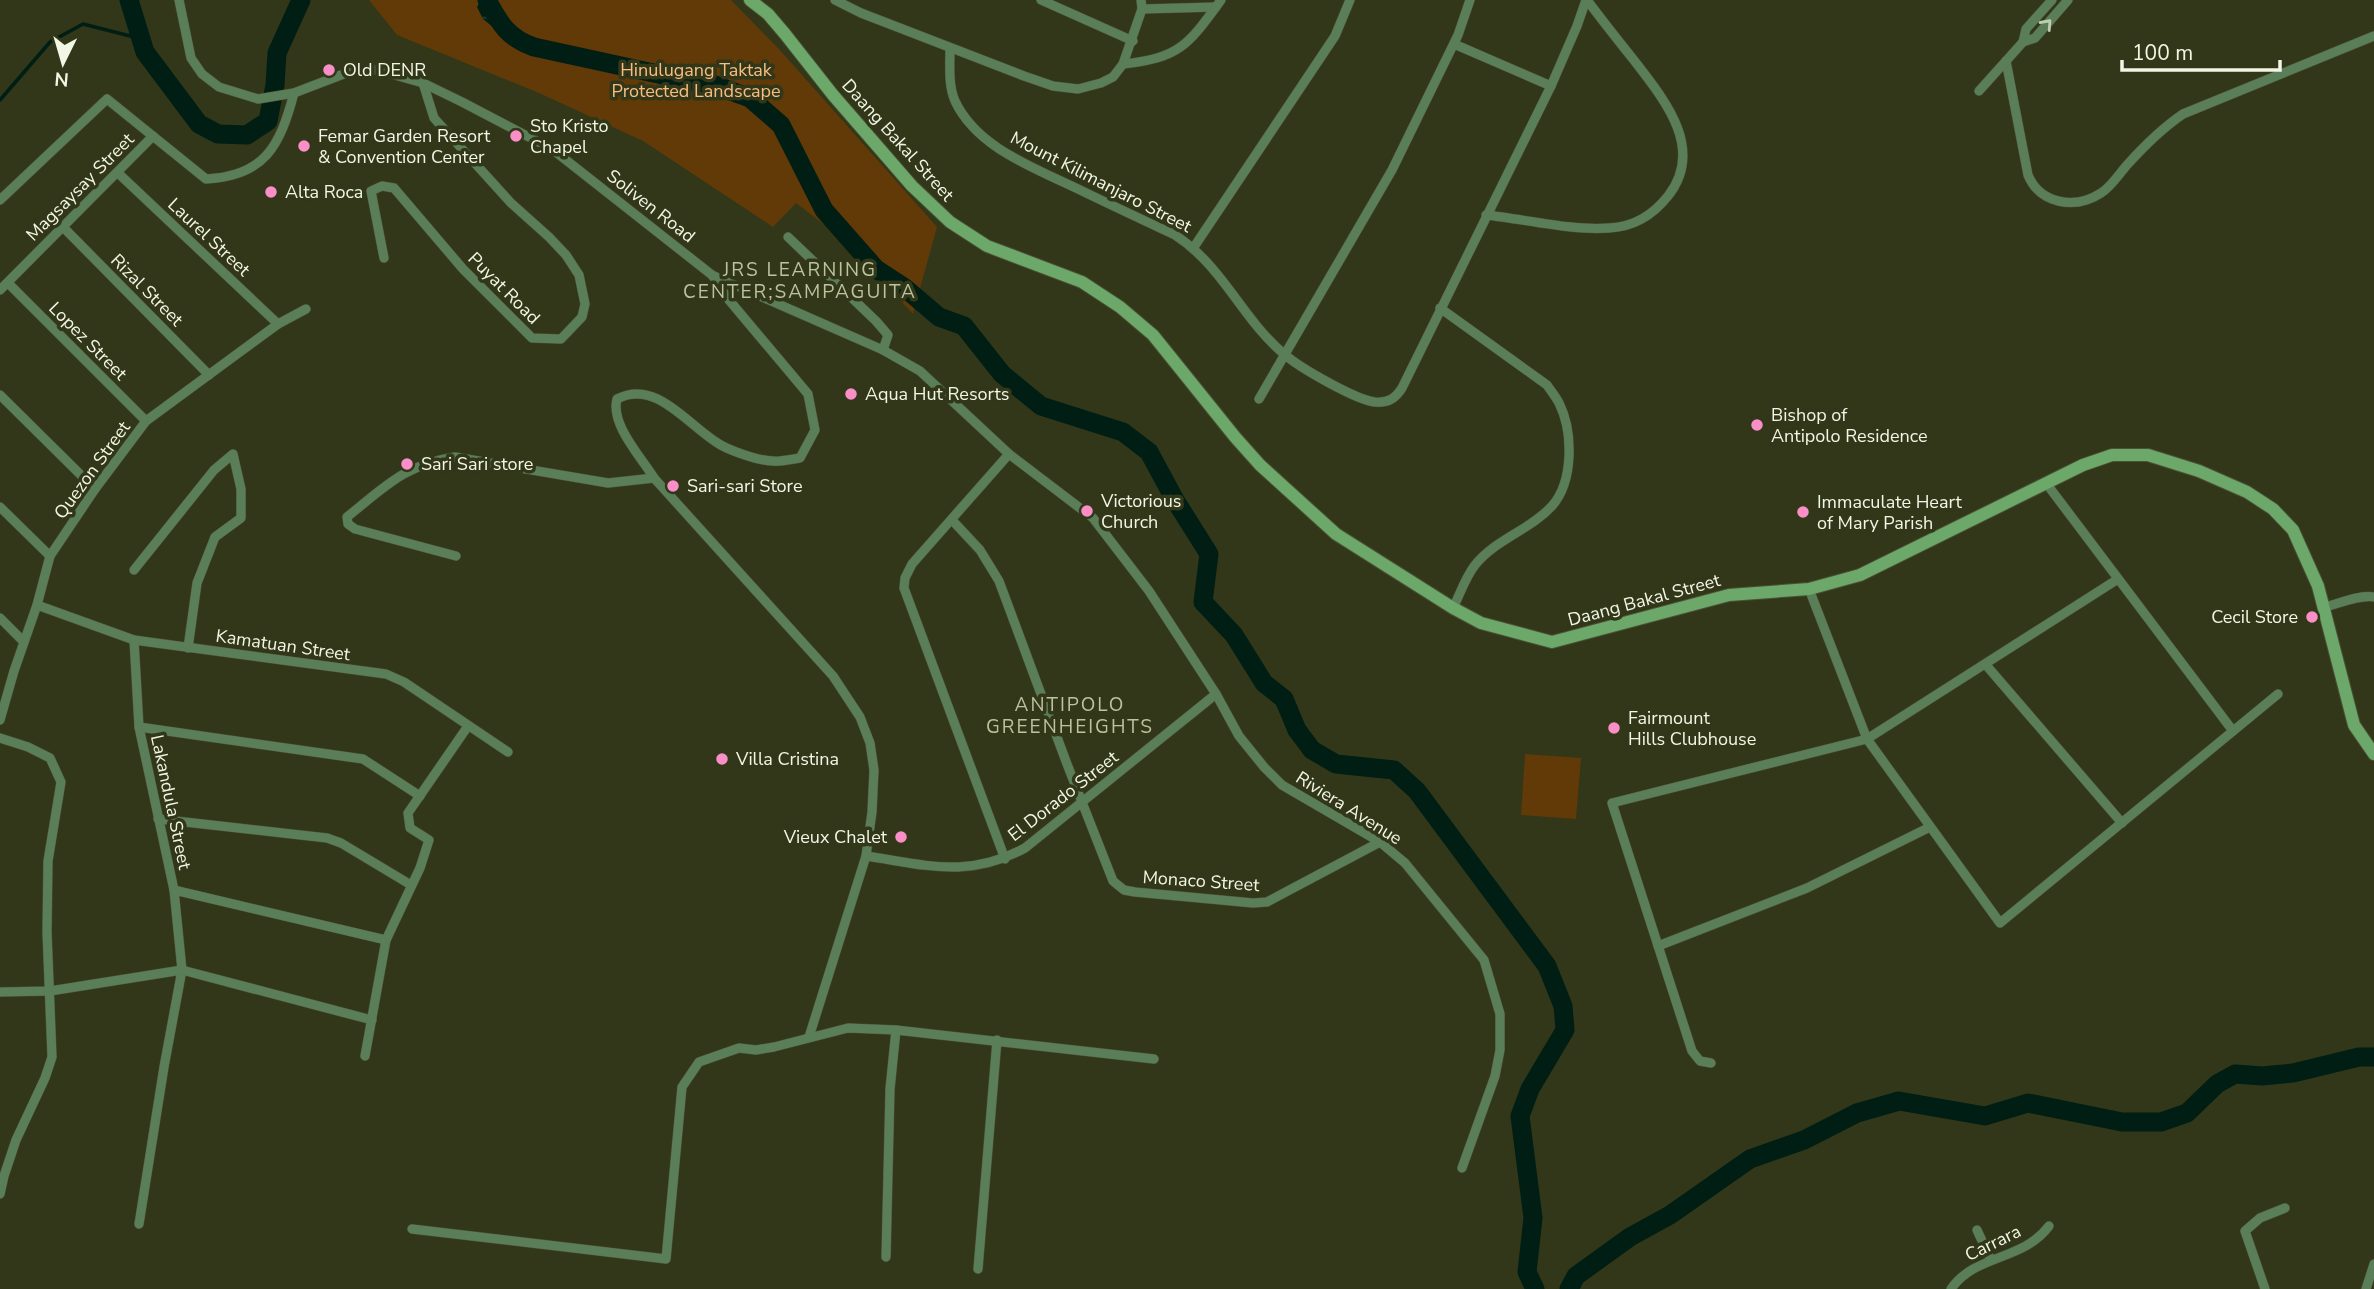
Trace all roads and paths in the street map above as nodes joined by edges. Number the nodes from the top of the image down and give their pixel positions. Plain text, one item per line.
1 (178, 0) edge
2 (750, 0) edge
3 (835, 0) edge
4 (1041, 0) edge
5 (1350, 0) edge
6 (1470, 0) edge
7 (1586, 0) edge
8 (2052, 0) edge
9 (2068, 0) edge
10 (1142, 4) edge
11 (1219, 4) edge
12 (2374, 36) edge
13 (1133, 41) junction
14 (2023, 42) junction
15 (1454, 44) junction
16 (950, 48) junction
17 (2006, 61) junction
18 (1123, 64) junction
19 (423, 83) junction
20 (1551, 86) junction
21 (1979, 91) dead end
22 (291, 93) junction
23 (153, 136) junction
24 (118, 173) junction
25 (0, 200) edge
26 (1486, 215) junction
27 (63, 227) junction
28 (788, 237) dead end
29 (1194, 247) junction
30 (384, 258) dead end
31 (712, 275) junction
32 (8, 283) junction
33 (0, 290) edge
34 (1440, 308) junction
35 (306, 309) dead end
36 (278, 324) junction
37 (883, 350) junction
38 (1284, 354) junction
39 (209, 375) junction
40 (0, 395) edge
41 (1259, 399) dead end
42 (146, 421) junction
43 (1009, 454) junction
44 (654, 478) junction
45 (2046, 484) junction
46 (95, 489) junction
47 (0, 507) edge
48 (952, 520) junction
49 (50, 556) junction
50 (456, 556) dead end
51 (134, 570) dead end
52 (2118, 579) junction
53 (1809, 589) junction
54 (2374, 597) edge
55 (37, 605) junction
56 (2323, 607) junction
57 (1453, 608) junction
58 (0, 618) edge
59 (134, 640) junction
60 (24, 642) junction
61 (188, 648) junction
62 (1986, 665) junction
63 (1216, 694) junction
64 (2278, 694) dead end
65 (0, 720) edge
66 (468, 726) junction
67 (139, 727) junction
68 (2233, 731) junction
69 (0, 738) edge
70 (1867, 739) junction
71 (508, 752) dead end
72 (2374, 754) edge
73 (420, 796) junction
74 (1083, 801) junction
75 (158, 819) junction
76 (2122, 822) junction
77 (1930, 827) junction
78 (1380, 842) junction
79 (866, 856) junction
80 (1005, 859) junction
81 (411, 885) junction
82 (174, 890) junction
83 (386, 940) junction
84 (1658, 946) junction
85 (182, 970) junction
86 (50, 991) junction
87 (0, 992) edge
88 (372, 1020) junction
89 (896, 1030) junction
90 (809, 1037) junction
91 (997, 1041) junction
92 (365, 1056) dead end
93 (1154, 1059) dead end
94 (1711, 1063) dead end
95 (1462, 1168) dead end
96 (0, 1194) edge
97 (2286, 1208) dead end
98 (139, 1224) dead end
99 (2049, 1226) dead end
100 (412, 1229) dead end
101 (1978, 1230) dead end
102 (886, 1257) dead end
103 (1991, 1260) junction
104 (2374, 1264) edge
105 (978, 1269) dead end
106 (1951, 1289) edge
107 (2265, 1289) edge
108 (2366, 1289) edge

1 - 22 street, Soliven Road
2 - 57 street, Daang Bakal Street
3 - 16 street
4 - 13 street
5 - 29 street
6 - 15 street
7 - 20 street
7 - 26 street
8 - 14 street
14 -> 9 street
10 - 11 street
10 - 13 street
11 - 18 street
12 - 17 street
13 - 18 street
14 - 17 street
15 - 20 street
15 - 38 street
16 - 18 street
16 - 29 street, Mount Kilimanjaro Street
17 - 21 street
19 - 22 street, Soliven Road
19 - 30 street, Puyat Road
19 - 31 street, Soliven Road
20 - 26 street
22 - 23 street
23 - 24 street, Magsaysay Street
23 - 25 street
24 - 27 street, Magsaysay Street
24 - 36 street, Laurel Street
26 - 34 street
27 - 32 street, Magsaysay Street
27 - 39 street, Rizal Street
28 - 37 street
29 - 38 street, Mount Kilimanjaro Street
31 - 37 street, Soliven Road
31 - 44 street
32 - 33 street, Magsaysay Street
32 - 42 street, Lopez Street
34 - 38 street, Mount Kilimanjaro Street
34 - 57 street
35 - 36 street, Quezon Street
36 - 39 street, Quezon Street
37 - 43 street, Soliven Road
38 - 41 street
39 - 42 street, Quezon Street
40 - 46 street
42 - 46 street, Quezon Street
43 - 48 street
43 - 63 street, Riviera Avenue
44 - 50 street
44 - 79 street
45 - 52 street
45 - 53 street, Daang Bakal Street
45 - 56 street, Daang Bakal Street
46 - 49 street, Quezon Street
47 - 49 street
48 - 74 street, Monaco Street
48 - 80 street
49 - 55 street, Quezon Street
51 - 61 street
52 - 62 street
52 - 68 street
53 - 57 street, Daang Bakal Street
53 - 70 street
54 - 56 street
55 - 59 street, Kamatuan Street
55 - 60 street, Quezon Street
56 - 72 street, Daang Bakal Street
58 - 60 street
59 - 61 street, Kamatuan Street
59 - 67 street, Lakandula Street
60 - 65 street, Quezon Street
61 - 66 street, Kamatuan Street
62 - 70 street
62 - 76 street
63 - 74 street, El Dorado Street
63 - 78 street, Riviera Avenue
64 - 68 street
66 - 71 street, Kamatuan Street
66 - 73 street
67 - 73 street
67 - 75 street, Lakandula Street
68 - 76 street
69 - 86 street
70 - 77 street
70 - 84 street
73 - 81 street
74 - 78 street, Monaco Street
74 - 80 street, El Dorado Street
75 - 81 street
75 - 82 street, Lakandula Street
76 - 77 street
77 - 84 street
78 - 95 street, Riviera Avenue
79 - 80 street, El Dorado Street
79 - 90 street
81 - 83 street
82 - 83 street
82 - 85 street, Lakandula Street
83 - 88 street
84 - 94 street
85 - 86 street
85 - 88 street
85 - 98 street, Lakandula Street
86 - 87 street
86 - 96 street
88 - 92 street
89 - 90 street
89 - 91 street
89 - 102 street
90 - 100 street
91 - 93 street
91 - 105 street
97 - 107 street
99 - 103 street, Carrara
101 - 103 street
103 - 106 street, Carrara
104 - 108 street

